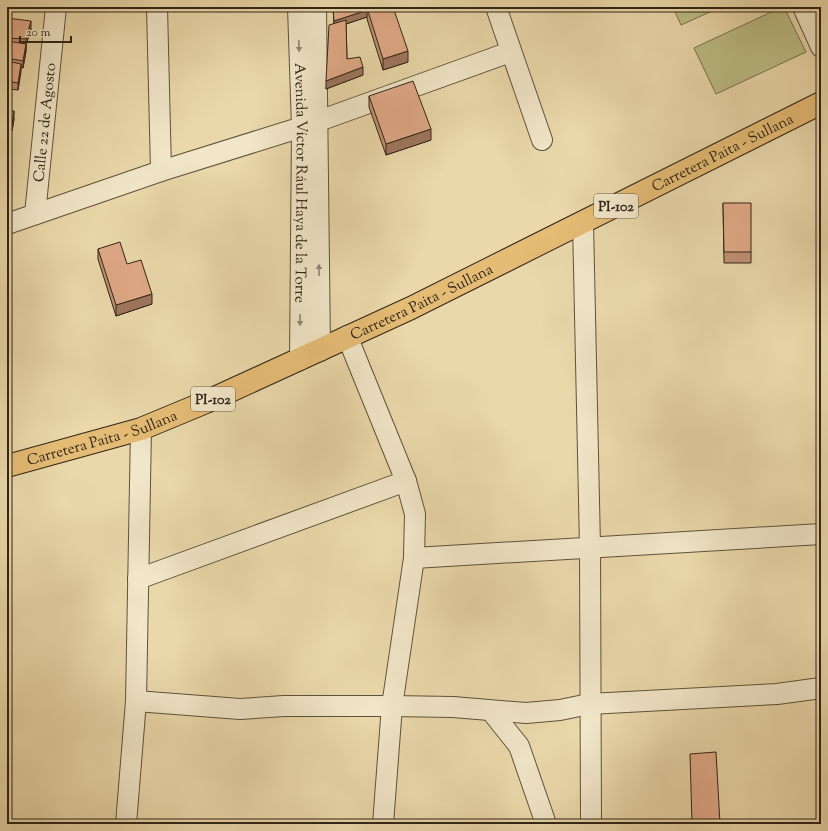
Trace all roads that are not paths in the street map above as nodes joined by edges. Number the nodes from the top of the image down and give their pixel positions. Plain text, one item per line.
1 (56, 7) edge
2 (157, 7) edge
3 (298, 7) edge
4 (316, 7) edge
5 (496, 7) edge
6 (803, 7) edge
7 (821, 47) edge
8 (510, 52) junction
9 (821, 104) edge
10 (310, 124) junction
11 (542, 140) dead end
12 (161, 171) junction
13 (35, 214) junction
14 (583, 222) junction
15 (7, 224) edge
16 (347, 336) junction
17 (320, 351) junction
18 (300, 360) junction
19 (142, 429) junction
20 (7, 466) edge
21 (406, 481) junction
22 (821, 534) edge
23 (590, 547) junction
24 (414, 558) junction
25 (138, 579) junction
26 (821, 688) edge
27 (136, 700) junction
28 (589, 704) junction
29 (392, 706) junction
30 (491, 711) junction
31 (126, 824) edge
32 (383, 824) edge
33 (546, 824) edge
34 (591, 824) edge

1 - 13 street, Calle 22 de Agosto
2 - 12 street
3 -> 10 street, Avenida Víctor Rául Haya de la Torre
4 - 10 street
5 - 8 street
6 - 7 street
8 - 10 street
8 - 11 street
9 - 14 main road, Carretera Paita - Sullana / PI-102
10 - 12 street
17 -> 10 street
10 -> 18 street, Avenida Víctor Rául Haya de la Torre
12 - 13 street
13 - 15 street
14 - 16 main road, Carretera Paita - Sullana / PI-102
14 - 23 street
16 - 17 main road, Carretera Paita - Sullana / PI-102
16 - 21 street
17 - 18 main road, Carretera Paita - Sullana / PI-102
18 - 19 main road, Carretera Paita - Sullana / PI-102
19 - 20 main road, Carretera Paita - Sullana / PI-102
19 - 25 street
21 - 24 street
21 - 25 street
22 - 23 street
23 - 24 street
23 - 28 street
24 - 29 street
25 - 27 street
26 - 28 street
27 - 29 street
27 - 31 street
28 - 30 street
28 - 34 street
29 - 30 street
29 - 32 street
30 - 33 street

